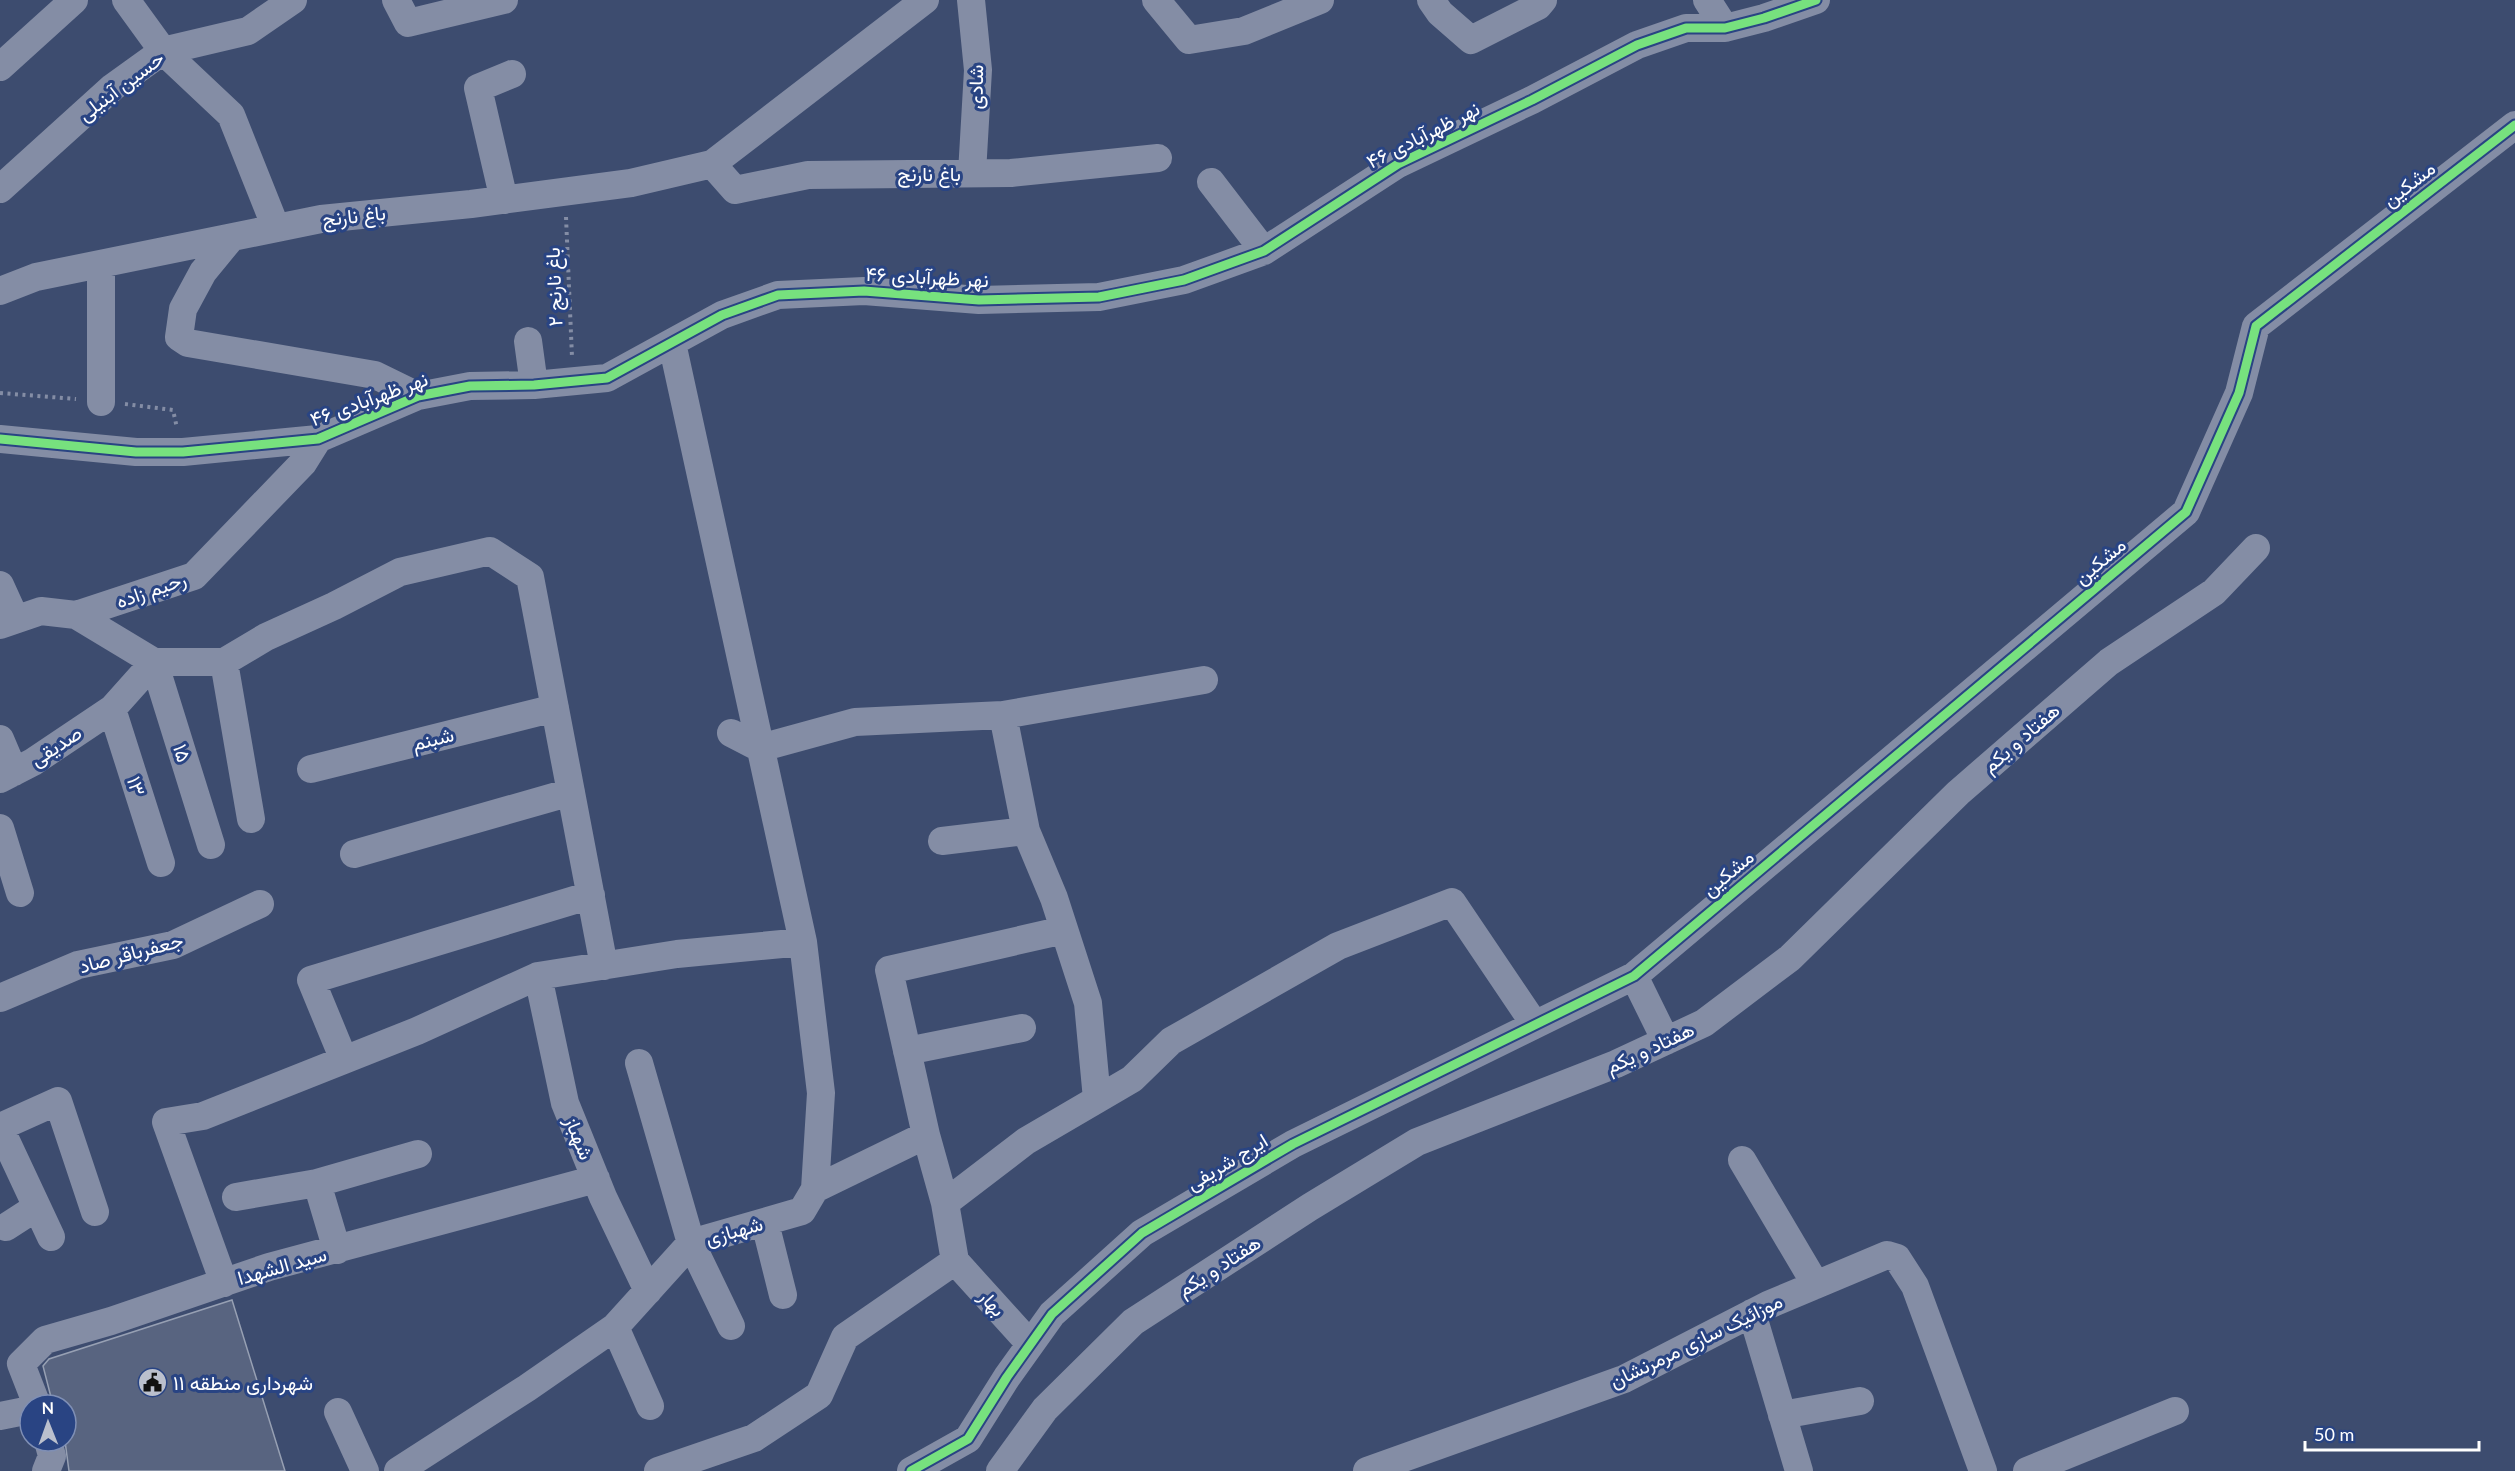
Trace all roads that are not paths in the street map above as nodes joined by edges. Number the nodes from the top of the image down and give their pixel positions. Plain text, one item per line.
1 (74, 0) edge
2 (126, 0) edge
3 (504, 0) edge
4 (971, 0) edge
5 (1155, 0) edge
6 (1320, 0) edge
7 (1431, 0) edge
8 (1543, 0) edge
9 (1707, 0) edge
10 (1816, 0) edge
11 (290, 1) edge
12 (922, 1) edge
13 (470, 4) edge
14 (402, 11) edge
15 (1725, 28) junction
16 (163, 51) junction
17 (0, 67) edge
18 (512, 74) dead end
19 (2515, 125) edge
20 (1158, 158) dead end
21 (712, 164) junction
22 (972, 173) junction
23 (1211, 182) dead end
24 (0, 189) edge
25 (504, 200) junction
26 (276, 228) junction
27 (231, 238) junction
28 (1264, 251) junction
29 (100, 266) junction
30 (1, 289) edge
31 (528, 340) dead end
32 (672, 343) junction
33 (534, 385) junction
34 (418, 396) junction
35 (101, 402) dead end
36 (0, 439) edge
37 (318, 439) junction
38 (2256, 548) dead end
39 (0, 585) edge
40 (76, 615) junction
41 (8, 622) edge
42 (154, 662) junction
43 (224, 662) junction
44 (1204, 680) dead end
45 (555, 708) junction
46 (112, 710) junction
47 (1003, 715) junction
48 (731, 733) dead end
49 (0, 739) edge
50 (760, 748) junction
51 (311, 769) dead end
52 (7, 776) edge
53 (571, 792) junction
54 (251, 819) dead end
55 (0, 828) edge
56 (1026, 831) junction
57 (942, 841) dead end
58 (211, 845) dead end
59 (354, 854) dead end
60 (161, 863) dead end
61 (20, 893) dead end
62 (591, 895) junction
63 (260, 904) dead end
64 (1065, 930) junction
65 (803, 942) junction
66 (604, 966) junction
67 (538, 976) junction
68 (1634, 976) junction
69 (0, 998) edge
70 (1535, 1025) junction
71 (1022, 1028) dead end
72 (1666, 1041) junction
73 (907, 1052) junction
74 (344, 1060) junction
75 (639, 1064) dead end
76 (1097, 1099) junction
77 (0, 1128) edge
78 (926, 1135) junction
79 (418, 1154) dead end
80 (1742, 1160) dead end
81 (596, 1179) junction
82 (318, 1183) junction
83 (815, 1189) junction
84 (236, 1197) dead end
85 (945, 1203) junction
86 (37, 1207) junction
87 (95, 1212) dead end
88 (765, 1223) junction
89 (6, 1227) dead end
90 (51, 1237) dead end
91 (691, 1243) junction
92 (337, 1250) junction
93 (955, 1261) junction
94 (224, 1282) junction
95 (1816, 1285) junction
96 (648, 1291) junction
97 (783, 1295) dead end
98 (1752, 1313) junction
99 (731, 1326) dead end
100 (615, 1327) junction
101 (1030, 1344) junction
102 (32, 1393) edge
103 (1860, 1401) dead end
104 (650, 1406) dead end
105 (2175, 1411) dead end
106 (18, 1412) edge
107 (338, 1412) dead end
108 (1782, 1415) junction
109 (0, 1416) edge
110 (51, 1453) edge
111 (45, 1471) edge
112 (365, 1471) edge
113 (398, 1471) edge
114 (658, 1471) edge
115 (911, 1471) edge
116 (1000, 1471) edge
117 (1367, 1471) edge
118 (1799, 1471) edge
119 (1983, 1471) edge
120 (2026, 1471) edge

1 - 17 street
2 - 16 street
3 - 13 street
4 - 22 street, شادی
5 - 6 street
7 - 8 street
9 - 15 street
10 - 15 street, نهر ظهرآبادی ۴۶
11 - 16 street, حسین آبنیلی
12 - 21 street, باغ نارنج
13 - 14 street
15 - 28 street, نهر ظهرآبادی ۴۶
16 - 24 street, حسین آبنیلی
16 - 26 street
18 - 25 street
19 - 68 street, مشکین
20 - 22 street, باغ نارنج
21 - 22 street, باغ نارنج
21 - 25 street, باغ نارنج
23 - 28 street
25 - 26 street, باغ نارنج
26 - 27 street, باغ نارنج
27 - 29 street, باغ نارنج
27 - 34 street
28 - 32 street, نهر ظهرآبادی ۴۶
29 - 30 street, باغ نارنج
29 - 35 street
31 - 33 street
32 - 33 street, نهر ظهرآبادی ۴۶
32 - 50 street
33 - 34 street, نهر ظهرآبادی ۴۶
34 - 37 street, نهر ظهرآبادی ۴۶
36 - 37 street, نهر ظهرآبادی ۴۶
37 - 40 street, رحیم زاده
38 - 72 street, هفتاد و یکم
39 - 41 street
40 - 41 street, رحیم زاده
40 - 42 street
42 - 43 street
42 - 46 street, صدیقی
42 - 58 street, ۱۵
43 - 45 street
43 - 54 street
44 - 47 street
45 - 51 street, شبنم
45 - 53 street
46 - 52 street, صدیقی
46 - 60 street, ۱۳
47 - 50 street
47 - 56 street
48 - 50 street
49 - 52 street
50 - 65 street
53 - 59 street
53 - 62 street
55 - 61 street
56 - 57 street
56 - 64 street
62 - 66 street
62 - 74 street
63 - 69 street, جعفرباقر صاد
64 - 73 street
64 - 76 street
65 - 66 street
65 - 83 street
66 - 67 street
67 - 74 street
67 - 81 street, شهباز
68 - 70 street, ایرج شریفی
68 - 72 street
70 - 76 street
70 - 101 street, ایرج شریفی
71 - 73 street
72 - 116 street, هفتاد و یکم
73 - 78 street
74 - 94 street
75 - 91 street
76 - 85 street
77 - 86 street
77 - 87 street
78 - 83 street
78 - 85 street
79 - 82 street
80 - 95 street
81 - 92 street, سید الشهدا
81 - 96 street, شهباز
82 - 84 street
82 - 92 street
83 - 88 street, شهبازی
85 - 93 street
86 - 89 street
86 - 90 street
88 - 91 street, شهبازی
88 - 97 street
91 - 96 street, شهبازی
91 - 99 street
92 - 94 street, سید الشهدا
93 - 101 street, بهار
93 - 114 street
94 - 102 street, سید الشهدا
95 - 98 street, موزائیک سازی مرمرنشان
95 - 119 street, موزائیک سازی مرمرنشان
96 - 100 street, شهبازی
98 - 108 street
98 - 117 street, موزائیک سازی مرمرنشان
100 - 104 street
100 - 113 street, شهبازی
101 - 115 street, ایرج شریفی
103 - 108 street
105 - 120 street
106 - 109 street
107 - 112 street
108 - 118 street
110 - 111 street

